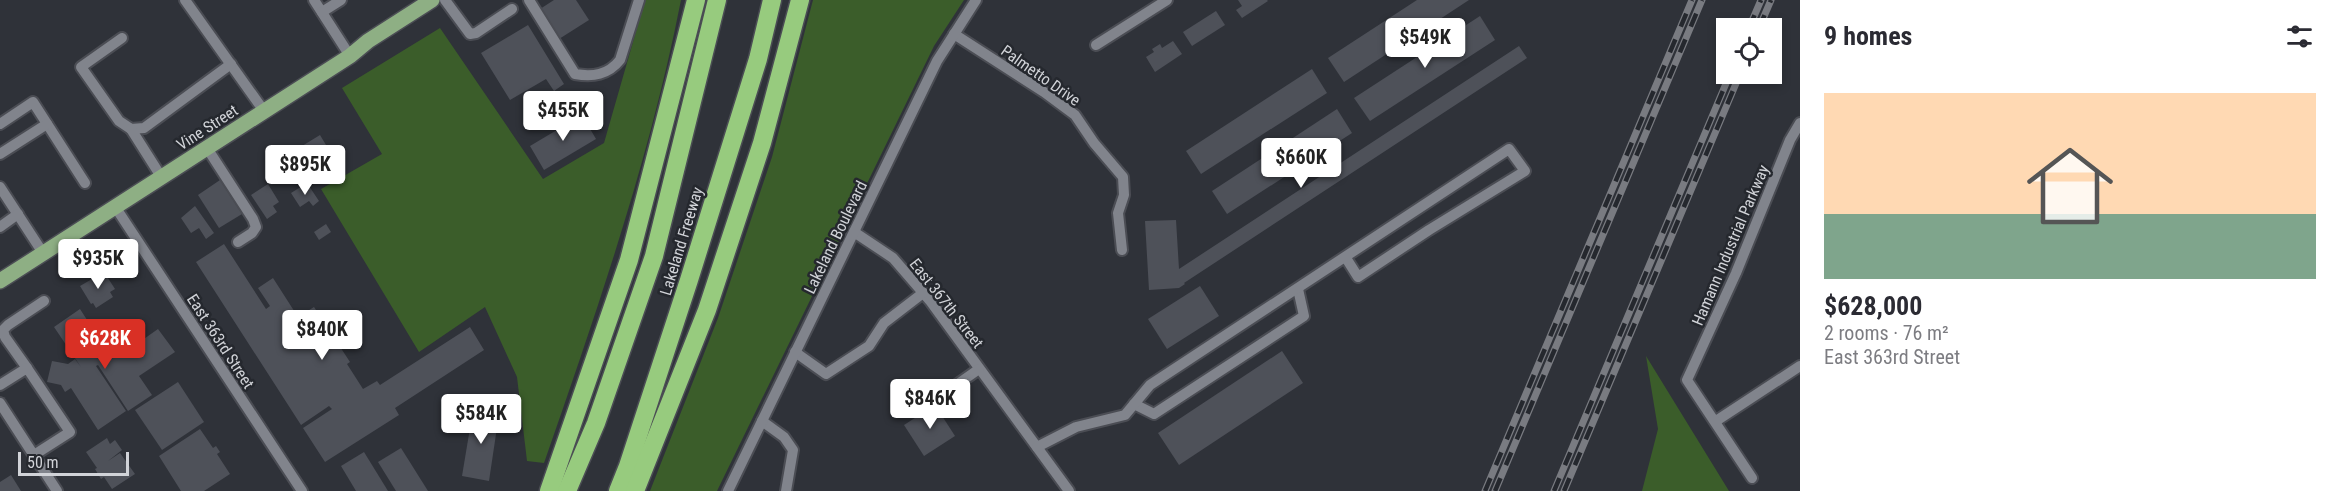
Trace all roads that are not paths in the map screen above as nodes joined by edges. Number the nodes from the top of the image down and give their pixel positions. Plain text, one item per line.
1 (185, 0) edge
2 (314, 0) edge
3 (341, 0) edge
4 (432, 0) edge
5 (445, 0) edge
6 (529, 0) edge
7 (639, 0) edge
8 (696, 0) edge
9 (717, 0) edge
10 (772, 0) edge
11 (800, 0) edge
12 (976, 0) edge
13 (1167, 0) edge
14 (512, 9) dead end
15 (322, 12) junction
16 (954, 34) junction
17 (122, 38) dead end
18 (1096, 45) dead end
19 (350, 56) junction
20 (231, 64) junction
21 (264, 111) junction
22 (1800, 123) edge
23 (0, 124) edge
24 (47, 124) junction
25 (131, 129) junction
26 (207, 148) junction
27 (0, 154) edge
28 (162, 178) junction
29 (85, 183) dead end
30 (0, 187) edge
31 (116, 207) junction
32 (18, 214) junction
33 (0, 227) edge
34 (854, 232) junction
35 (238, 242) dead end
36 (1122, 250) dead end
37 (43, 253) junction
38 (1346, 258) junction
39 (0, 281) edge
40 (1298, 289) junction
41 (923, 293) junction
42 (44, 301) dead end
43 (795, 352) junction
44 (1800, 366) edge
45 (27, 368) junction
46 (979, 369) junction
47 (0, 385) edge
48 (938, 398) dead end
49 (0, 403) edge
50 (1134, 404) junction
51 (762, 421) junction
52 (1716, 421) junction
53 (1037, 447) junction
54 (34, 455) junction
55 (1752, 478) dead end
56 (52, 489) edge
57 (302, 491) edge
58 (549, 491) edge
59 (567, 491) edge
60 (618, 491) edge
61 (636, 491) edge
62 (728, 491) edge
63 (786, 491) edge
64 (1069, 491) edge

1 - 20 street
2 - 15 street
3 - 15 street
4 - 19 main road, Vine Street
5 - 14 street
6 - 7 street
8 - 58 highway
9 - 59 highway, Lakeland Freeway
10 - 60 highway, Lakeland Freeway
11 - 61 highway
12 - 16 street, Lakeland Boulevard
13 - 18 street
15 - 19 street
16 - 34 street, Lakeland Boulevard
16 - 36 street, Palmetto Drive
17 - 25 street
19 - 21 main road, Vine Street
20 - 21 street
20 - 25 street
21 - 26 main road, Vine Street
22 - 52 street, Hamann Industrial Parkway
23 - 24 street
24 - 27 street
24 - 29 street
25 - 28 street
26 - 28 main road, Vine Street
26 - 35 street
28 - 31 main road, Vine Street
30 - 32 street
31 - 37 main road, Vine Street
31 - 57 street, East 363rd Street
32 - 33 street
32 - 37 street
34 - 41 street, East 367th Street
34 - 43 street, Lakeland Boulevard
37 - 39 main road, Vine Street
38 - 38 street
38 - 40 street
40 - 50 street
40 - 50 street
41 - 43 street
41 - 46 street, East 367th Street
42 - 45 street
43 - 51 street, Lakeland Boulevard
44 - 52 street
45 - 47 street
45 - 54 street
46 - 48 street
46 - 53 street, East 367th Street
49 - 54 street
50 - 53 street
51 - 62 street, Lakeland Boulevard
51 - 63 street
52 - 55 street
53 - 64 street, East 367th Street
54 - 56 street

